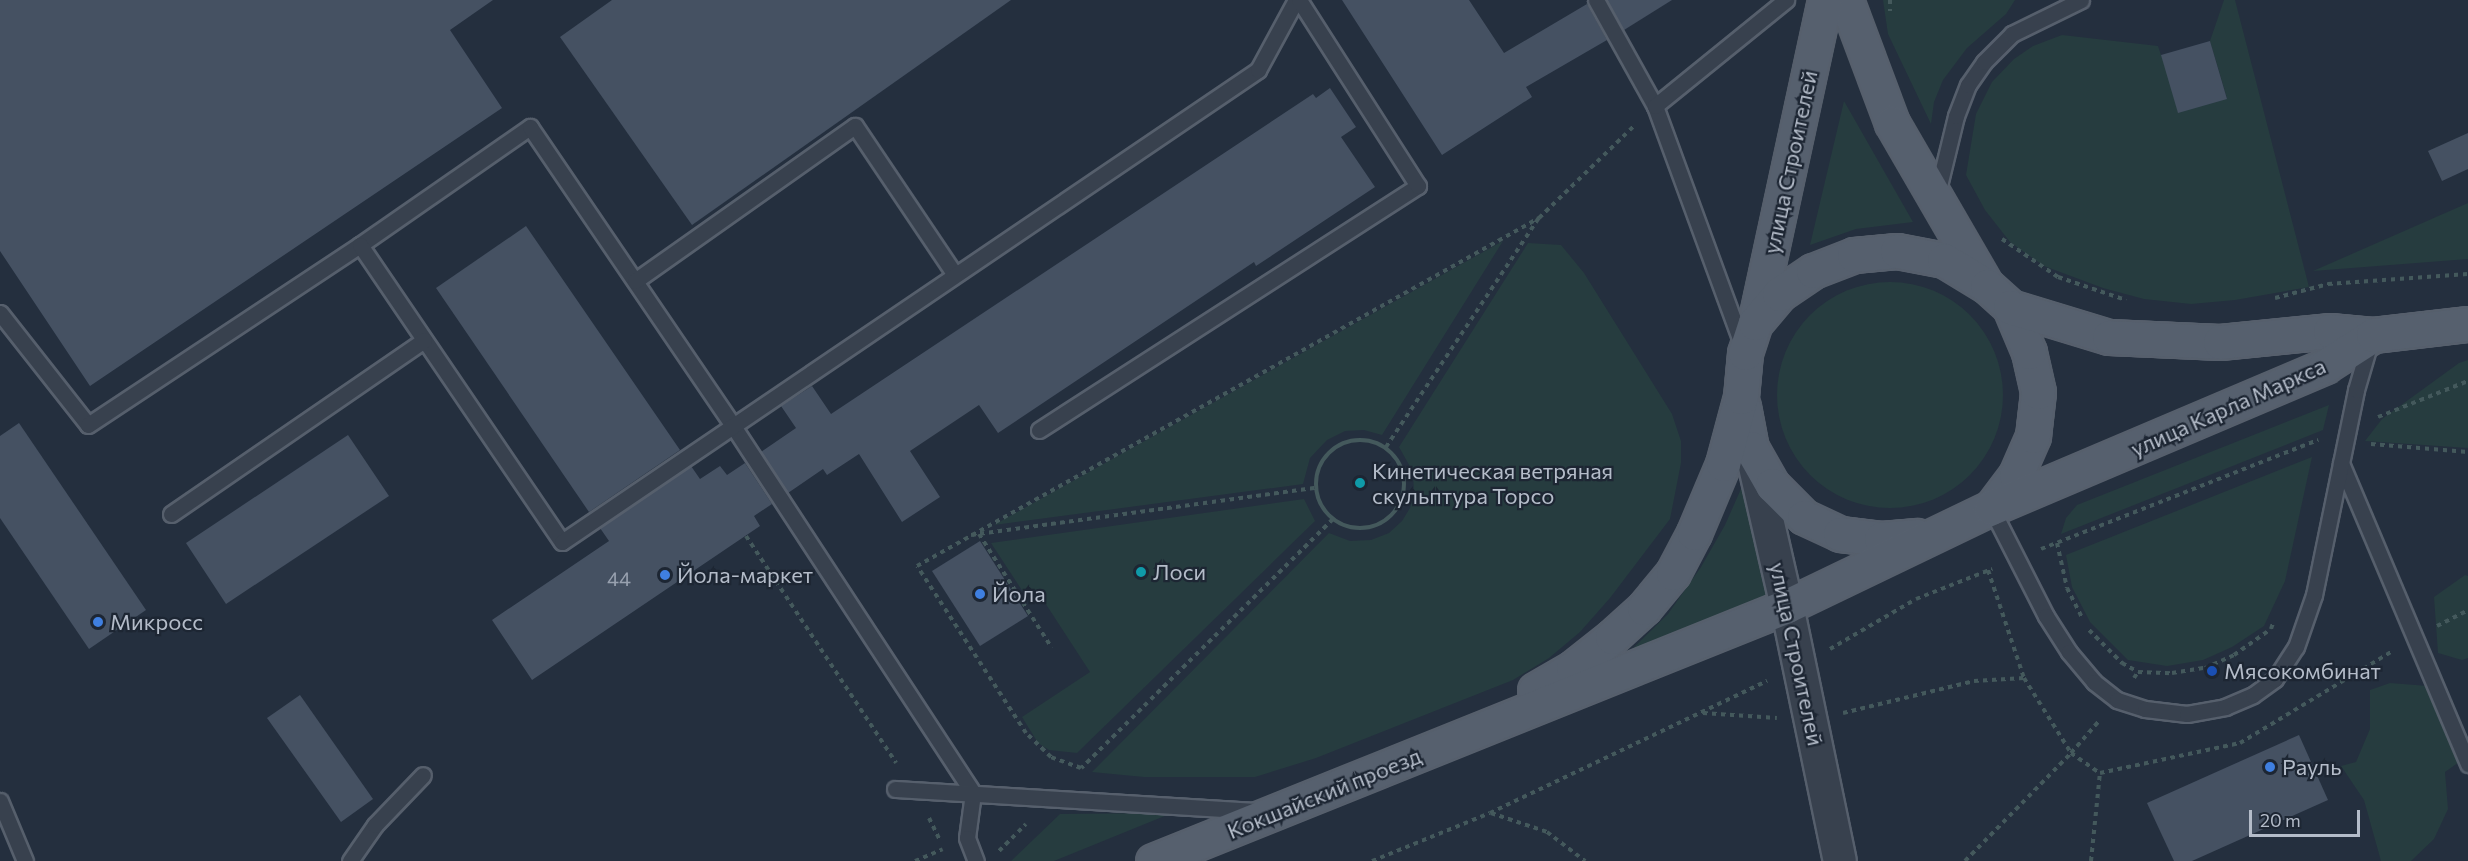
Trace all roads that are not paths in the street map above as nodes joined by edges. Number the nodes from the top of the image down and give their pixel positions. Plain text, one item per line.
1 (1297, 0) edge
2 (1596, 0) edge
3 (1786, 0) edge
4 (1825, 0) edge
5 (1846, 0) edge
6 (2081, 0) edge
7 (1655, 106) junction
8 (1936, 200) junction
9 (360, 245) junction
10 (955, 275) junction
11 (635, 281) junction
12 (1998, 297) junction
13 (0, 313) edge
14 (2468, 324) edge
15 (2373, 335) junction
16 (1750, 338) junction
17 (424, 340) junction
18 (1741, 397) junction
19 (733, 426) junction
20 (1039, 430) dead end
21 (1751, 448) junction
22 (2341, 463) junction
23 (1991, 508) junction
24 (171, 513) dead end
25 (1934, 535) junction
26 (1787, 606) junction
27 (1496, 725) junction
28 (2468, 764) edge
29 (423, 775) dead end
30 (895, 789) dead end
31 (973, 793) junction
32 (0, 801) edge
33 (1277, 812) junction
34 (984, 860) edge
35 (25, 861) edge
36 (350, 861) edge
37 (1153, 861) edge
38 (1840, 861) edge

1 - 10 lane
1 - 20 lane
2 - 7 lane
3 - 7 lane
4 - 16 main road, улица Строителей
5 - 8 main road
6 - 8 lane
7 - 16 lane
8 - 12 main road
9 - 11 lane
9 - 13 lane
9 - 17 lane
10 - 11 lane
10 - 19 lane
11 - 19 lane
12 - 15 main road
12 - 16 main road
12 - 23 main road
14 - 15 main road, улица Карла Маркса
15 - 22 lane
15 - 23 main road, улица Карла Маркса
16 - 18 main road, улица Строителей
17 - 19 lane
17 - 24 lane
18 - 21 main road
18 - 27 main road
19 - 31 lane
21 - 25 main road
21 - 26 street, улица Строителей
22 - 23 lane
22 - 28 lane
23 - 25 main road, улица Карла Маркса
25 - 26 main road, улица Карла Маркса
26 - 27 main road, Кокшайский проезд
26 - 38 street, улица Строителей
27 - 33 main road, Кокшайский проезд
29 - 36 lane
30 - 31 lane
31 - 33 lane
31 - 34 lane
32 - 35 lane
33 - 37 main road, Кокшайский проезд

